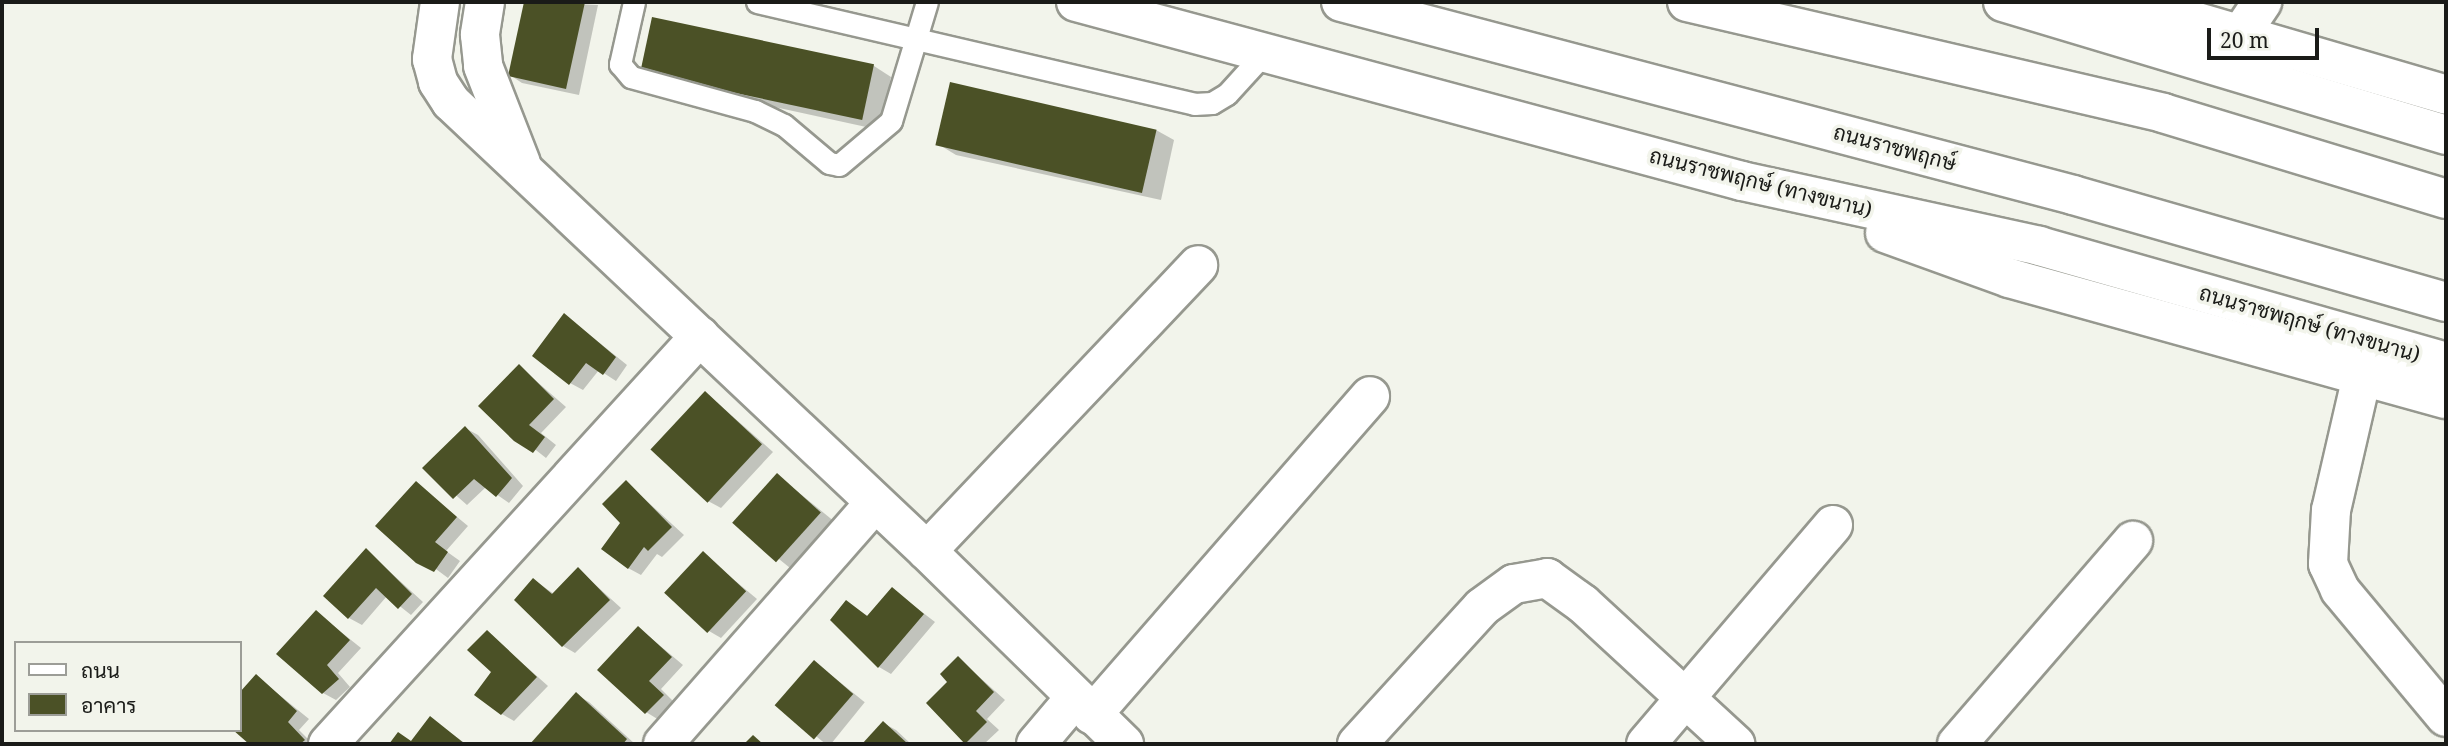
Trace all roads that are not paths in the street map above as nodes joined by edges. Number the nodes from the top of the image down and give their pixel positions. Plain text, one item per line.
1 (440, 2) edge
2 (485, 2) edge
3 (634, 2) edge
4 (757, 2) edge
5 (927, 2) edge
6 (1076, 2) edge
7 (1341, 2) edge
8 (1687, 2) edge
9 (2003, 2) edge
10 (2058, 2) edge
11 (2262, 2) edge
12 (2166, 7) edge
13 (2240, 35) junction
14 (919, 39) junction
15 (1267, 50) junction
16 (2446, 95) edge
17 (2446, 135) edge
18 (523, 169) junction
19 (1742, 181) junction
20 (2446, 199) edge
21 (1198, 265) dead end
22 (2446, 302) edge
23 (700, 336) junction
24 (2446, 362) edge
25 (2361, 376) junction
26 (1370, 396) dead end
27 (2446, 399) edge
28 (875, 503) junction
29 (1833, 525) dead end
30 (2133, 541) dead end
31 (927, 551) junction
32 (1682, 699) junction
33 (1083, 707) junction
34 (2446, 717) edge
35 (328, 744) edge
36 (663, 744) edge
37 (1037, 744) edge
38 (1124, 744) edge
39 (1357, 744) edge
40 (1646, 744) edge
41 (1735, 744) edge
42 (1958, 744) edge

1 - 18 main road
2 - 18 main road
3 - 14 lane
4 - 14 lane
5 - 14 lane
6 - 15 main road, ถนนราชพฤกษ์ (ทางขนาน)
7 - 22 main road, ถนนราชพฤกษ์
8 - 20 main road
9 - 17 main road
10 - 12 main road
11 - 13 main road
12 - 13 main road
13 - 16 main road
14 - 15 lane
15 - 19 main road, ถนนราชพฤกษ์ (ทางขนาน)
18 - 23 main road
19 - 24 main road, ถนนราชพฤกษ์ (ทางขนาน)
19 - 25 main road
21 - 31 main road
23 - 28 main road
23 - 35 main road
25 - 27 main road
25 - 34 main road
26 - 33 main road
28 - 31 main road
28 - 36 main road
29 - 32 main road
30 - 42 main road
31 - 33 main road
32 - 39 main road
32 - 40 main road
32 - 41 main road
33 - 37 main road
33 - 38 main road

